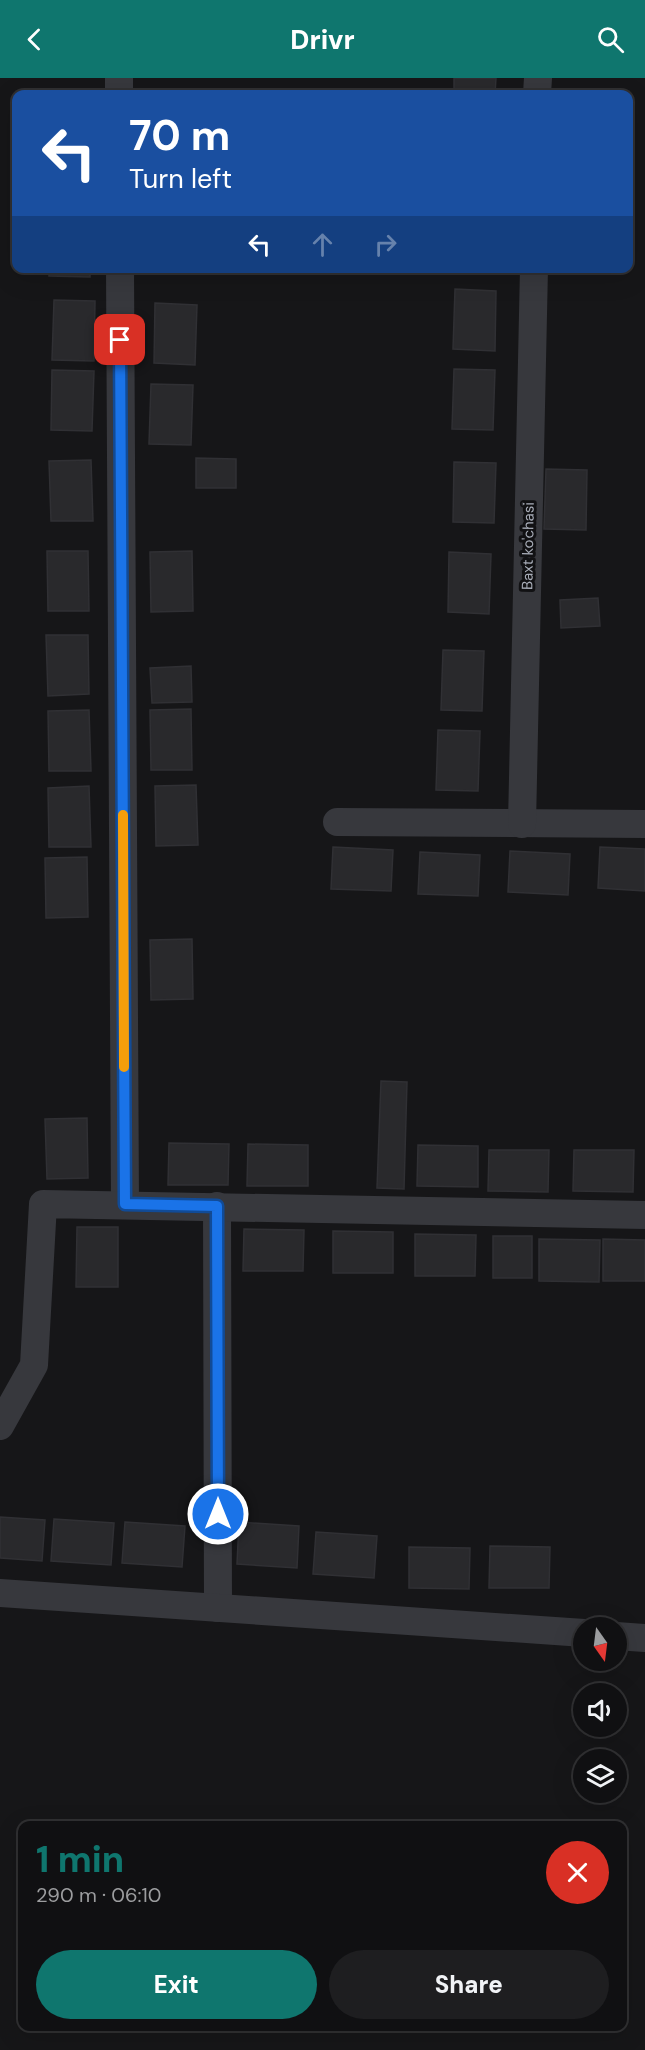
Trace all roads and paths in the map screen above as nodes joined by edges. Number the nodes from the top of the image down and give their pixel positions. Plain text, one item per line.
1 (120, 273) edge
2 (534, 273) edge
3 (337, 822) dead end
4 (522, 824) junction
5 (645, 824) edge
6 (125, 1204) junction
7 (217, 1206) junction
8 (645, 1215) edge
9 (0, 1426) edge
10 (0, 1593) edge
11 (218, 1608) junction
12 (573, 1632) edge
13 (627, 1637) edge
14 (645, 1638) edge

1 - 6 street
2 - 4 street, Baxt ko'chasi
3 - 4 street
4 - 5 street
6 - 7 street
6 - 9 street
7 - 8 street
7 - 11 street
10 - 11 street
11 - 12 street
13 - 14 street

